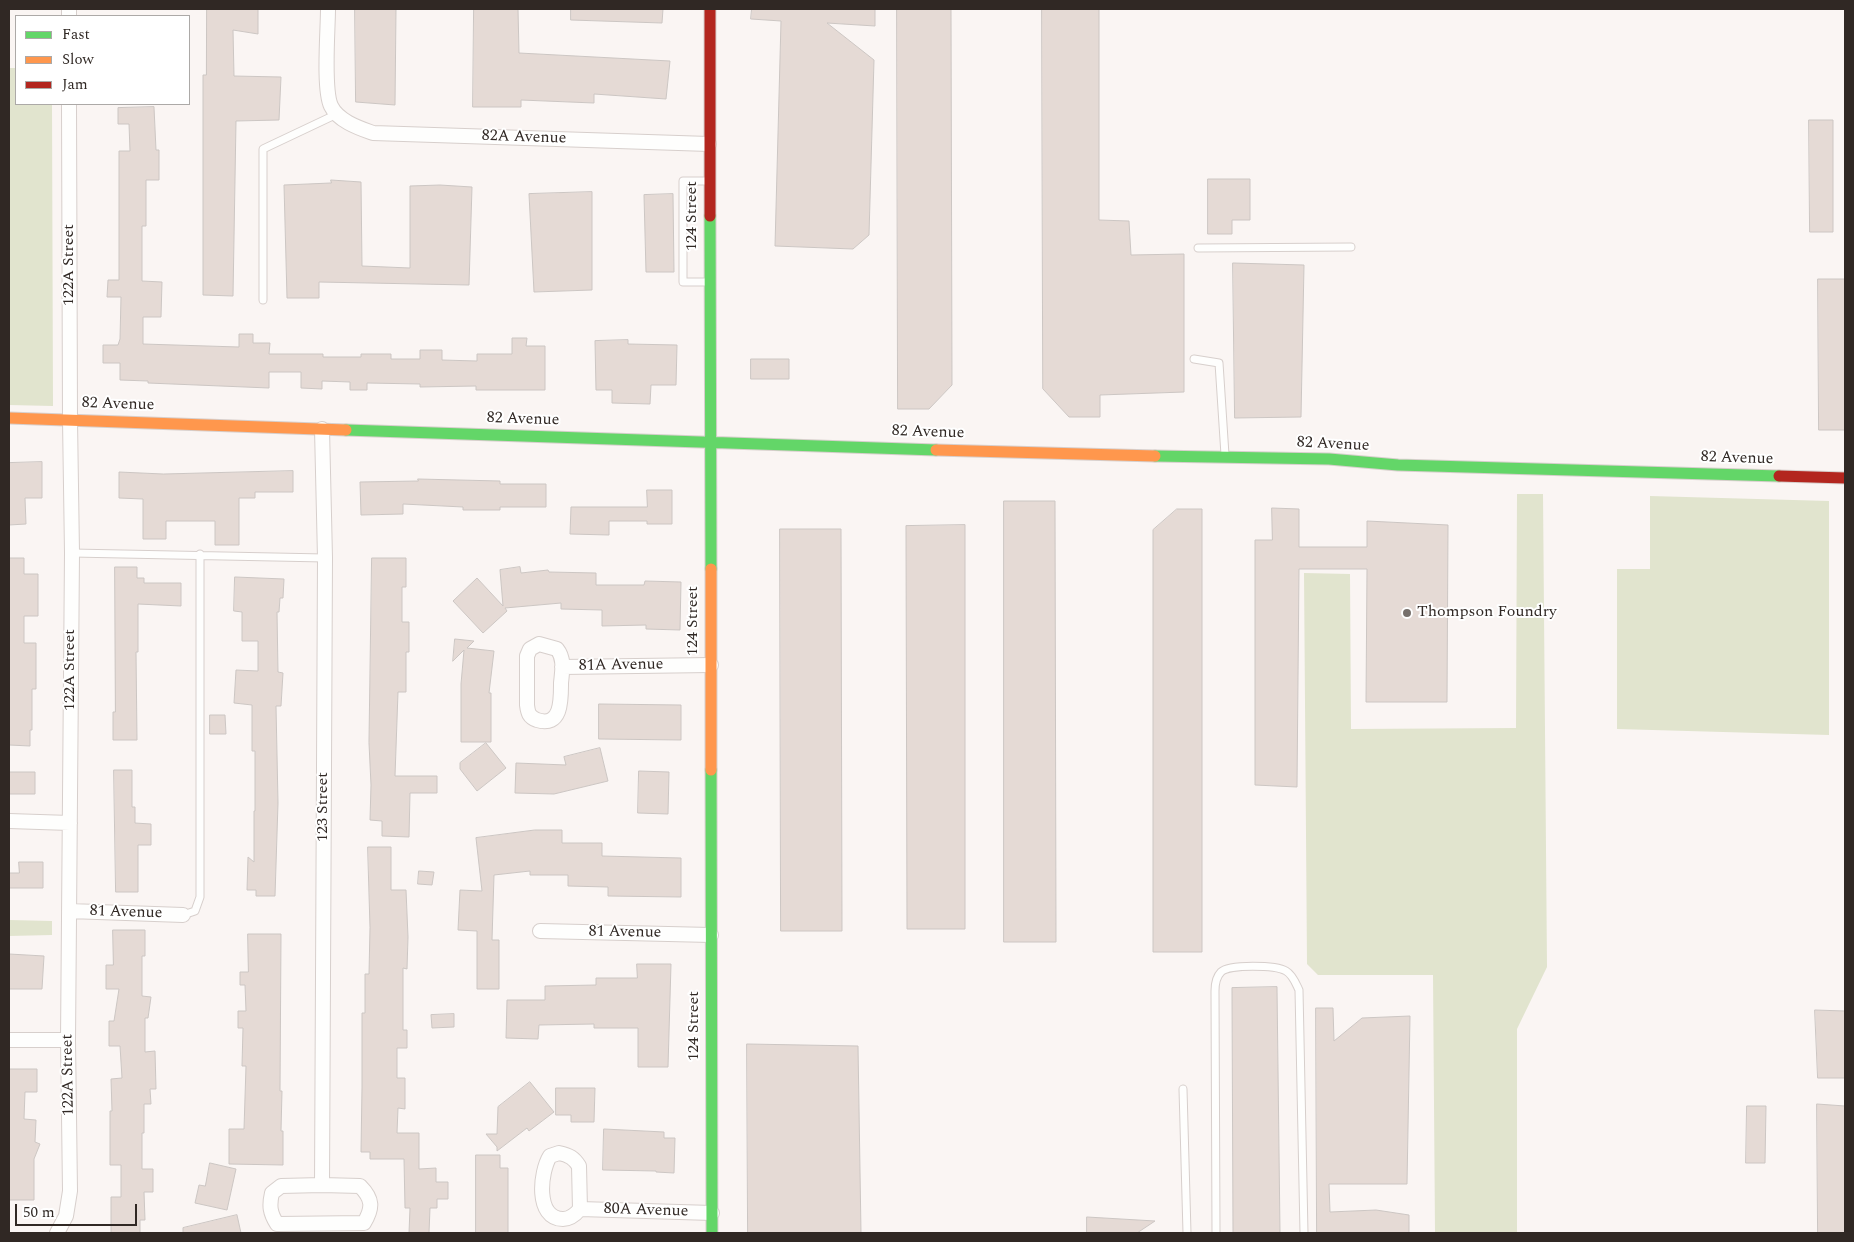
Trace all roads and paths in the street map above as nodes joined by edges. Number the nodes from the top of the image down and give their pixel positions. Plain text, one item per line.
1 (328, 9) edge
2 (710, 9) edge
3 (70, 105) edge
4 (340, 116) junction
5 (710, 144) junction
6 (710, 182) junction
7 (1351, 247) dead end
8 (1198, 248) dead end
9 (710, 282) junction
10 (263, 300) dead end
11 (1194, 359) dead end
12 (9, 418) edge
13 (70, 420) junction
14 (322, 429) junction
15 (709, 443) junction
16 (1225, 458) junction
17 (1845, 478) edge
18 (72, 552) junction
19 (200, 554) junction
20 (324, 558) junction
21 (711, 665) junction
22 (562, 667) junction
23 (9, 821) edge
24 (70, 823) junction
25 (69, 911) junction
26 (183, 915) joint
27 (540, 931) dead end
28 (710, 936) junction
29 (9, 1040) edge
30 (68, 1040) junction
31 (1183, 1089) dead end
32 (322, 1185) junction
33 (580, 1209) junction
34 (712, 1213) junction
35 (57, 1233) edge
36 (712, 1233) edge
37 (1187, 1233) edge
38 (1216, 1233) edge
39 (1304, 1233) edge

1 - 4 street
2 - 5 street, 124 Street
3 - 13 street, 122A Street
4 - 5 street, 82A Avenue
4 - 10 lane
5 - 6 street, 124 Street
6 - 9 street, 124 Street
6 - 9 lane
7 - 8 lane
9 - 15 street, 124 Street
11 - 16 lane
12 - 13 street, 82 Avenue
13 - 14 street, 82 Avenue
13 - 18 street, 122A Street
14 - 15 street, 82 Avenue
14 - 20 street, 123 Street
15 - 16 street, 82 Avenue
15 - 21 street, 124 Street
16 - 17 street, 82 Avenue
18 - 19 lane
18 - 24 street, 122A Street
19 - 20 lane
19 - 26 lane
20 - 32 street, 123 Street
21 - 22 street, 81A Avenue
21 - 28 street, 124 Street
22 - 22 street, 81A Avenue
23 - 24 street
24 - 25 street, 122A Street
25 - 26 street, 81 Avenue
25 - 30 street, 122A Street
27 - 28 street, 81 Avenue
28 - 34 street, 124 Street
29 - 30 street
30 - 35 street, 122A Street
31 - 37 lane
32 - 32 street
33 - 33 street, 80A Avenue
33 - 34 street, 80A Avenue
34 - 36 street, 124 Street
38 - 39 lane

